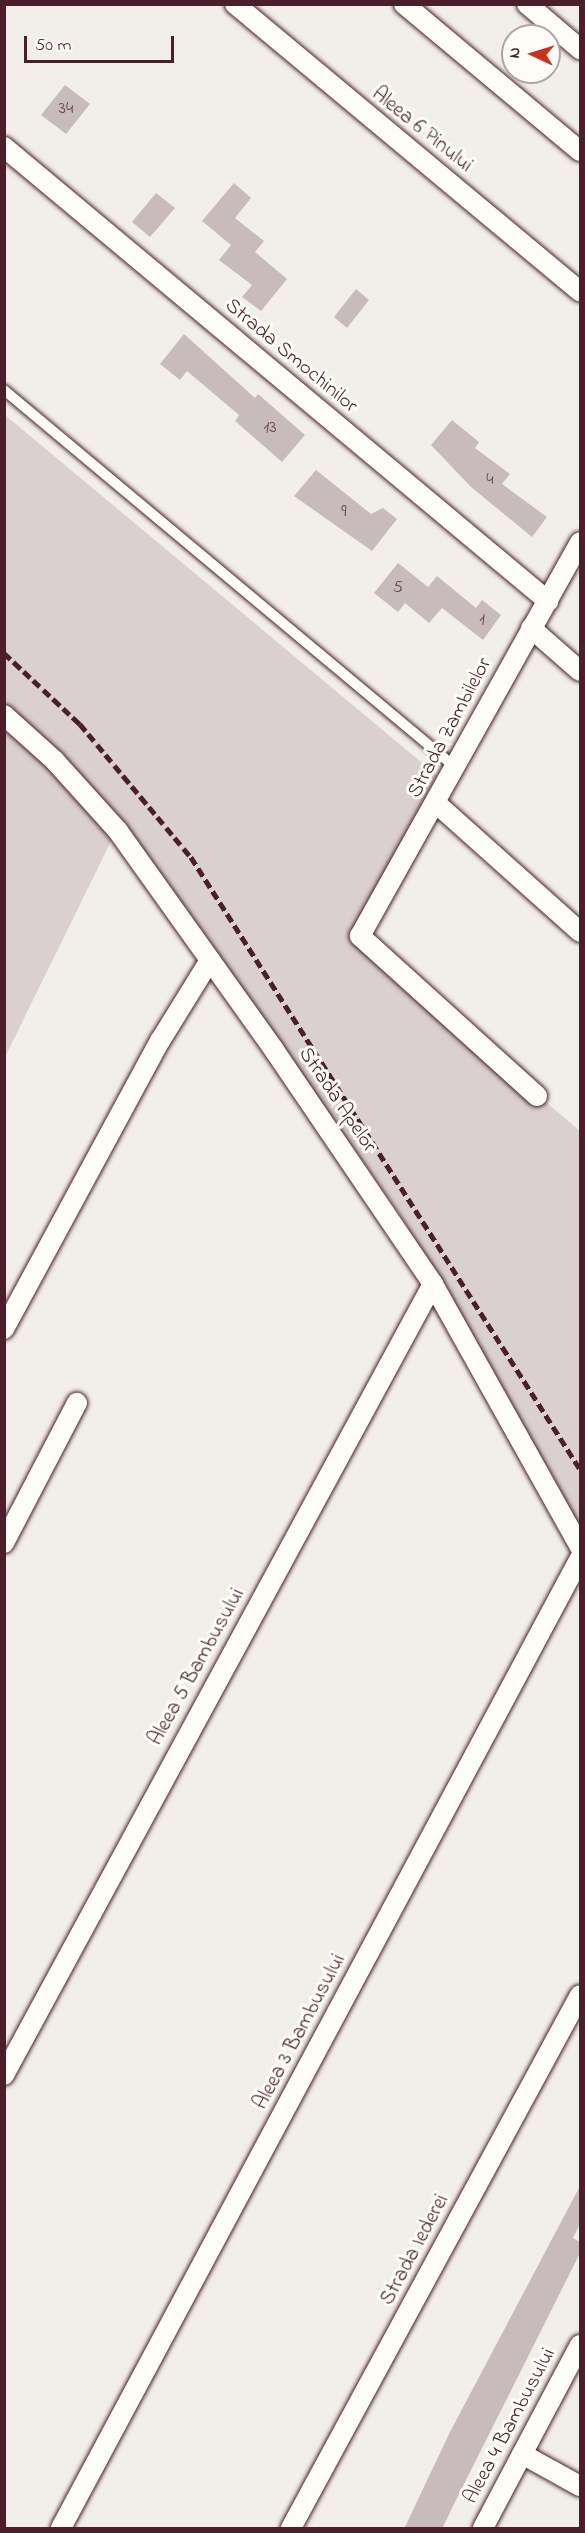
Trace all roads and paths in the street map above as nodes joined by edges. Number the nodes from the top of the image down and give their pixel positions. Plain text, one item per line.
1 (235, 4) edge
2 (404, 4) edge
3 (527, 4) edge
4 (580, 49) edge
5 (4, 147) edge
6 (580, 151) edge
7 (580, 291) edge
8 (4, 390) edge
9 (580, 542) edge
10 (548, 601) junction
11 (531, 628) junction
12 (580, 671) edge
13 (4, 715) edge
14 (455, 767) junction
15 (437, 804) junction
16 (580, 932) edge
17 (210, 960) junction
18 (537, 1096) dead end
19 (433, 1284) junction
20 (4, 1329) edge
21 (77, 1403) dead end
22 (4, 1543) edge
23 (580, 1547) edge
24 (580, 1558) edge
25 (580, 1995) edge
26 (4, 2075) edge
27 (580, 2345) edge
28 (522, 2454) junction
29 (580, 2486) edge
30 (61, 2529) edge
31 (291, 2529) edge
32 (483, 2529) edge

1 - 7 street, Aleea 6 Pinului
2 - 6 street
3 - 4 street
5 - 10 street, Strada Smochinilor
8 - 14 lane
9 - 10 street, Strada Zambilelor
10 - 11 street, Strada Zambilelor
11 - 12 street
11 - 14 street, Strada Zambilelor
13 - 17 street, Strada Apelor
14 - 15 street, Strada Zambilelor
15 - 16 street
15 - 18 street, Strada Zambilelor
17 - 19 street, Strada Apelor
17 - 20 street
19 - 23 street, Strada Apelor
19 - 26 street, Aleea 5 Bambusului
21 - 22 street
24 - 30 street, Aleea 3 Bambusului
25 - 31 street, Strada Iederei
27 - 28 street, Aleea 4 Bambusului
28 - 29 street
28 - 32 street, Aleea 4 Bambusului

